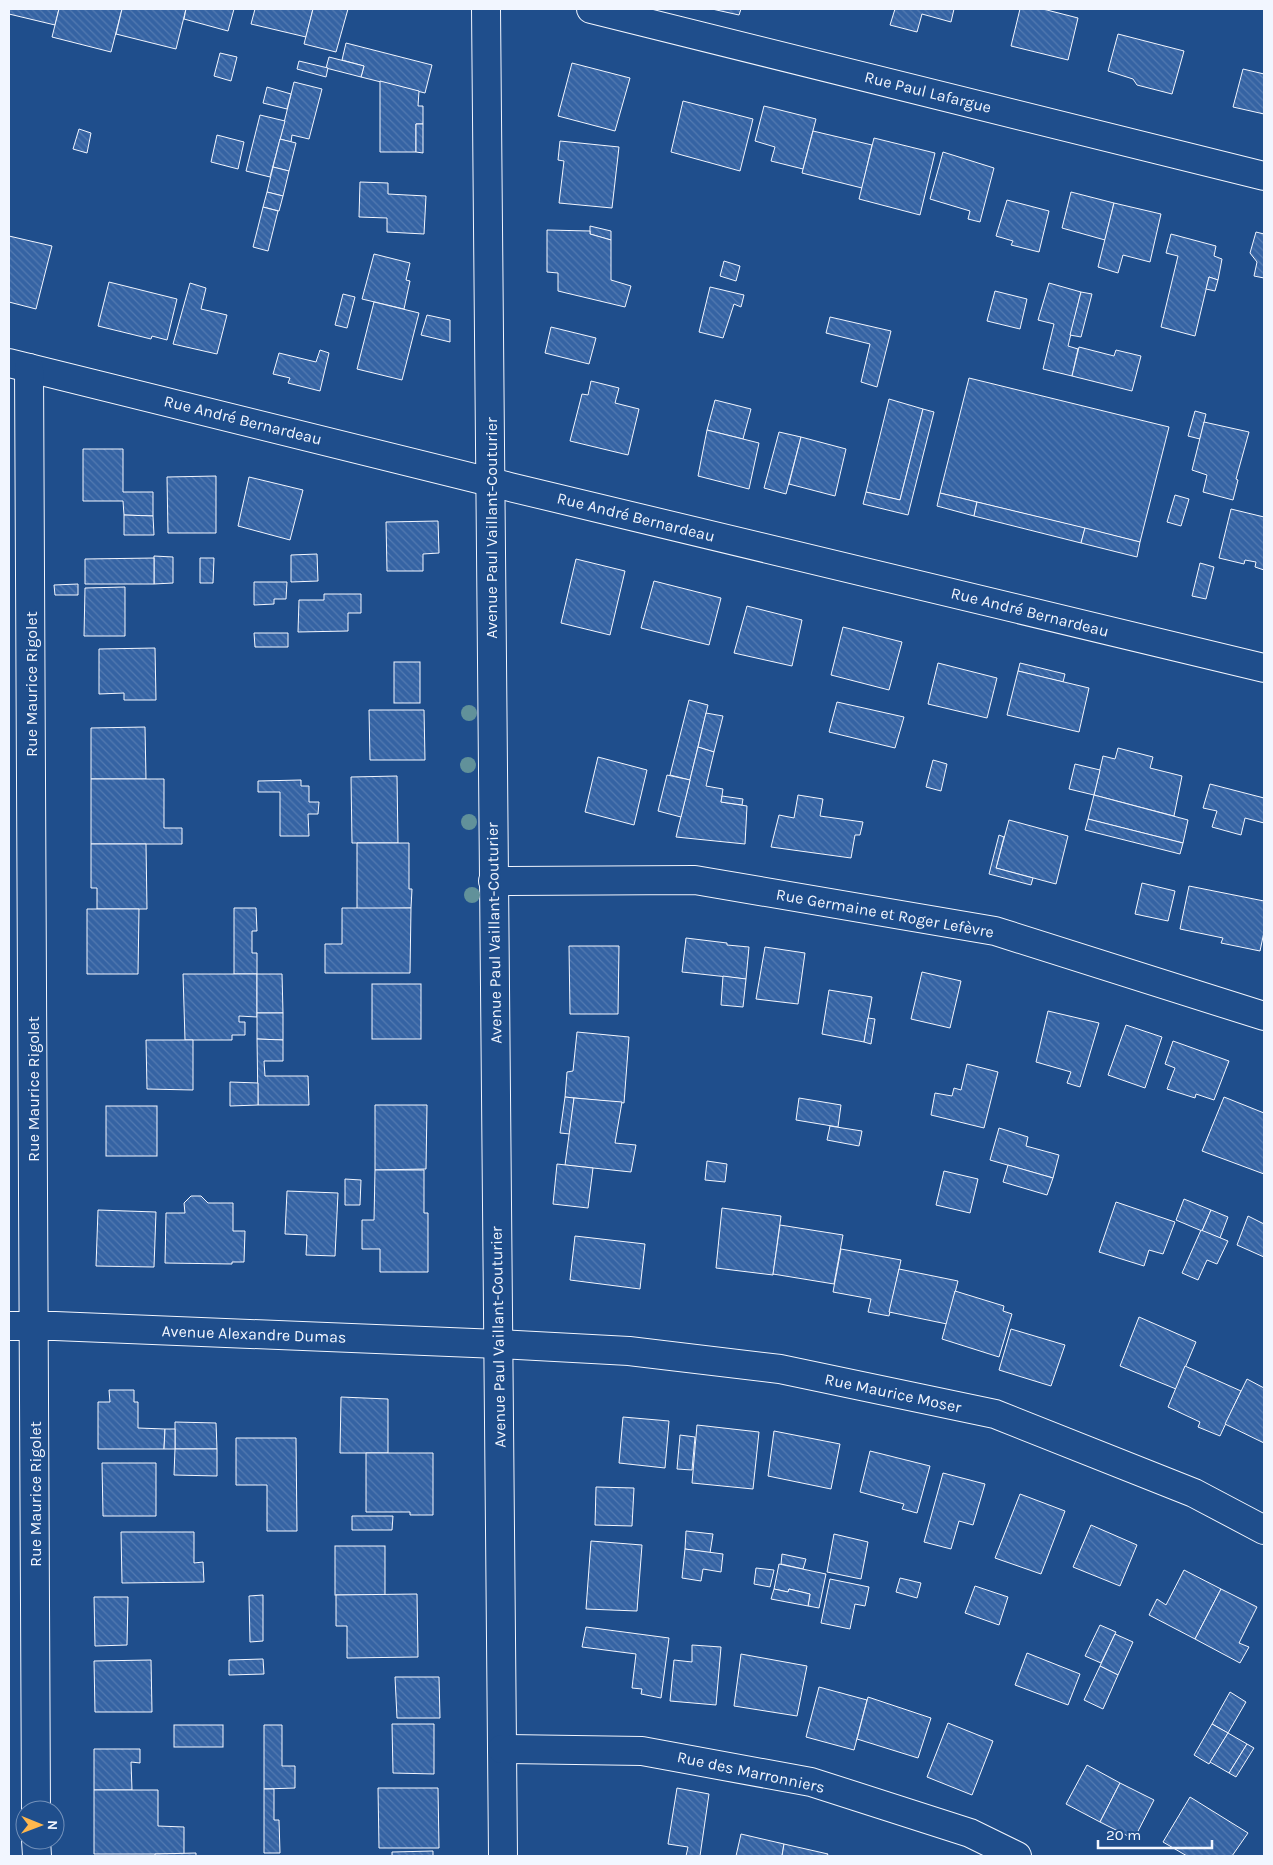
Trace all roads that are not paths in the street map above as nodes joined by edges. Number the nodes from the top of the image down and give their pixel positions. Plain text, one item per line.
1 (486, 9) edge
2 (591, 9) edge
3 (1264, 176) edge
4 (19, 365) edge
5 (491, 482) junction
6 (1264, 668) edge
7 (493, 881) junction
8 (1264, 1016) edge
9 (21, 1326) edge
10 (498, 1344) junction
11 (1264, 1530) edge
12 (502, 1750) junction
13 (36, 1800) edge
14 (503, 1856) edge
15 (1017, 1856) edge

1 - 5 street, Avenue Paul Vaillant-Couturier
2 - 3 street, Rue Paul Lafargue
4 - 5 street, Rue André Bernardeau
4 - 9 street, Rue Maurice Rigolet
5 - 6 street, Rue André Bernardeau
5 - 7 street, Avenue Paul Vaillant-Couturier
7 - 8 street, Rue Germaine et Roger Lefèvre
7 - 10 street, Avenue Paul Vaillant-Couturier
9 - 10 street, Avenue Alexandre Dumas
9 - 13 street, Rue Maurice Rigolet
10 - 11 street, Rue Maurice Moser
10 - 12 street, Avenue Paul Vaillant-Couturier
12 - 14 street, Avenue Paul Vaillant-Couturier
12 - 15 street, Rue des Marronniers

